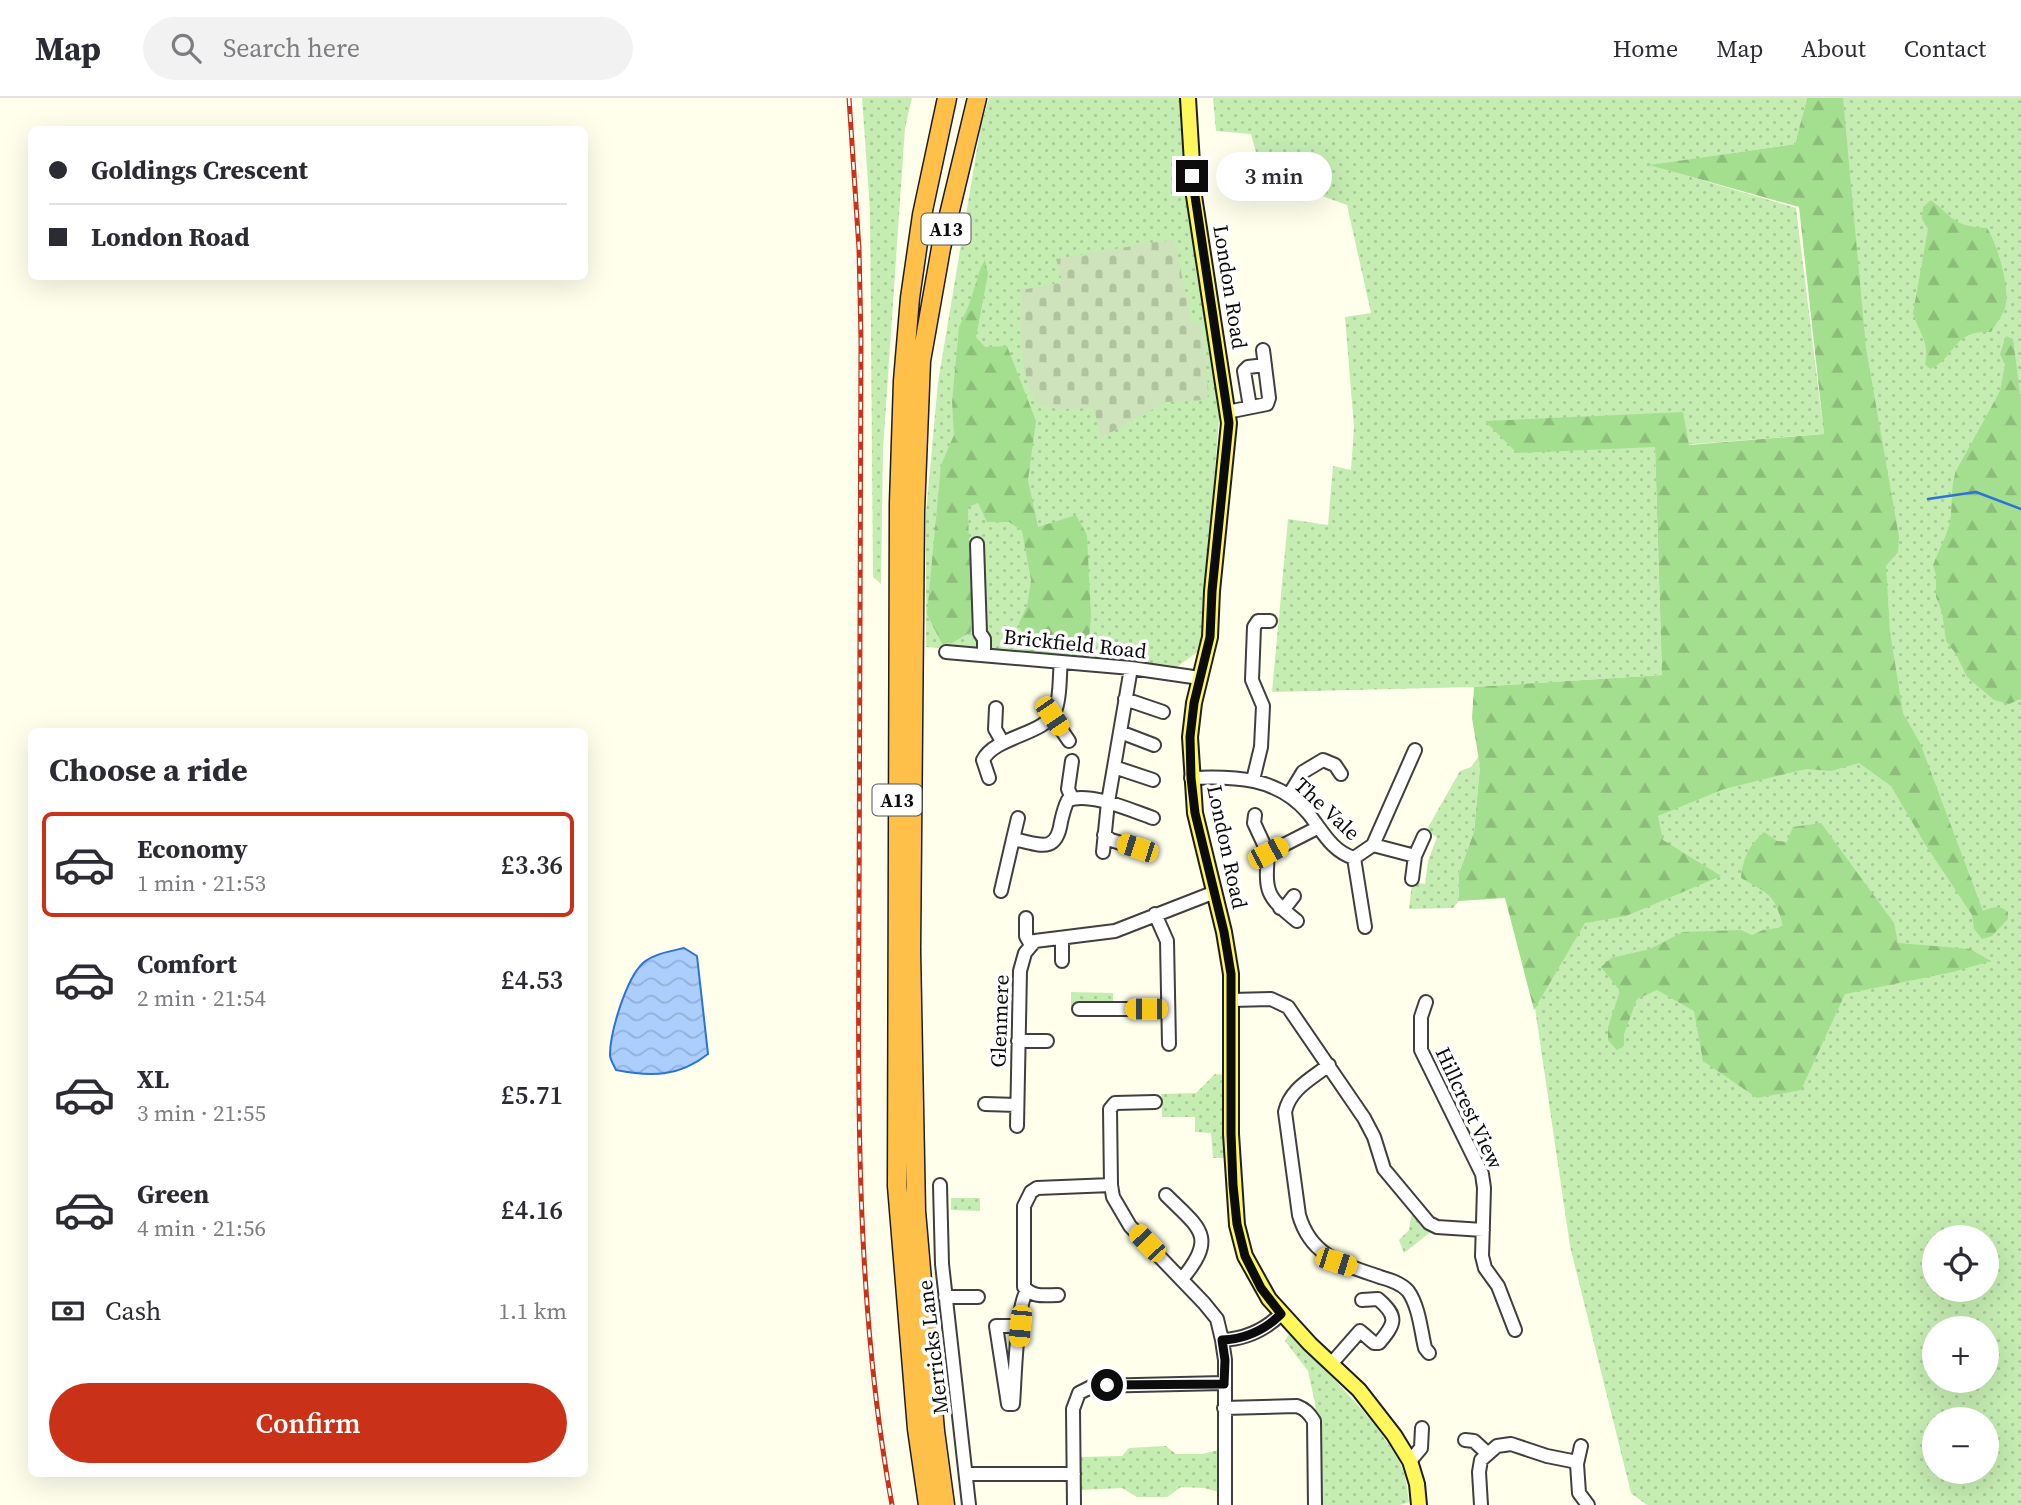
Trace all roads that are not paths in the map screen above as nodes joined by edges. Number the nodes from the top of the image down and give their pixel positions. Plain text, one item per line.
1 (938, 98) edge
2 (947, 98) edge
3 (964, 98) edge
4 (977, 98) edge
5 (1188, 98) edge
6 (922, 215) junction
7 (1263, 350) dead end
8 (921, 361) junction
9 (1265, 365) junction
10 (1250, 407) junction
11 (1227, 412) junction
12 (977, 544) dead end
13 (1270, 621) dead end
14 (946, 652) dead end
15 (984, 655) junction
16 (1061, 662) junction
17 (1131, 668) junction
18 (1200, 678) junction
19 (1125, 699) junction
20 (996, 708) dead end
21 (1163, 712) dead end
22 (1052, 716) junction
23 (1120, 732) junction
24 (1069, 741) dead end
25 (1003, 743) junction
26 (1154, 745) dead end
27 (1415, 750) dead end
28 (1072, 761) dead end
29 (1339, 765) dead end
30 (1114, 767) junction
31 (989, 778) dead end
32 (1191, 778) junction
33 (1153, 780) dead end
34 (1253, 780) junction
35 (1289, 795) junction
36 (1072, 798) junction
37 (1108, 802) junction
38 (1255, 815) dead end
39 (1018, 818) dead end
40 (1153, 818) dead end
41 (1317, 828) junction
42 (1104, 835) junction
43 (1424, 836) dead end
44 (1013, 839) junction
45 (1373, 845) junction
46 (1137, 848) dead end
47 (1103, 852) dead end
48 (1268, 853) junction
49 (1415, 856) junction
50 (1354, 858) junction
51 (1412, 880) dead end
52 (1001, 891) dead end
53 (1215, 892) junction
54 (1294, 896) dead end
55 (1280, 908) junction
56 (1155, 914) junction
57 (1026, 918) dead end
58 (1297, 921) dead end
59 (1365, 927) dead end
60 (1062, 939) junction
61 (1031, 945) junction
62 (1062, 961) dead end
63 (1232, 1000) junction
64 (1426, 1002) dead end
65 (1079, 1009) dead end
66 (1168, 1009) junction
67 (1018, 1041) junction
68 (1047, 1041) dead end
69 (1169, 1044) dead end
70 (1329, 1065) junction
71 (1155, 1102) dead end
72 (985, 1104) dead end
73 (1017, 1105) junction
74 (1017, 1126) dead end
75 (940, 1185) dead end
76 (1111, 1185) junction
77 (1166, 1195) dead end
78 (1483, 1230) junction
79 (1182, 1279) junction
80 (1027, 1291) junction
81 (1058, 1295) dead end
82 (945, 1297) junction
83 (978, 1297) dead end
84 (1362, 1300) dead end
85 (1281, 1314) junction
86 (1020, 1326) junction
87 (1515, 1330) dead end
88 (1222, 1340) junction
89 (1429, 1353) dead end
90 (1331, 1364) junction
91 (1224, 1384) junction
92 (1224, 1408) junction
93 (1422, 1428) dead end
94 (1465, 1440) dead end
95 (1581, 1446) dead end
96 (1487, 1453) junction
97 (1410, 1461) junction
98 (1577, 1464) junction
99 (966, 1474) junction
100 (1074, 1474) junction
101 (929, 1505) edge
102 (945, 1505) edge
103 (969, 1505) edge
104 (1074, 1505) edge
105 (1225, 1505) edge
106 (1315, 1505) edge
107 (1419, 1505) edge
108 (1481, 1505) edge
109 (1588, 1505) edge

1 - 6 highway, A13
2 - 6 highway, A13
3 - 8 highway, A13
4 - 8 highway, A13
5 - 11 main road, London Road
6 - 101 highway, A13
7 - 9 street
8 - 102 highway, A13
9 - 10 street
9 - 10 street
10 - 11 street
11 - 18 main road, London Road
12 - 15 street
13 - 34 street
14 - 15 street, Brickfield Road
15 - 16 street, Brickfield Road
16 - 17 street, Brickfield Road
16 - 22 street
17 - 18 street, Brickfield Road
17 - 19 street
18 - 32 main road, London Road
19 - 21 street
19 - 23 street
20 - 25 street
22 - 24 street
22 - 25 street
23 - 26 street
23 - 30 street
25 - 31 street
27 - 45 street, The Vale
28 - 36 street
29 - 35 street
30 - 33 street
30 - 37 street
32 - 34 street, The Vale
32 - 53 main road, London Road
34 - 35 street, The Vale
35 - 41 street, The Vale
36 - 37 street
36 - 44 street
37 - 40 street
37 - 42 street
38 - 48 street
39 - 44 street
41 - 48 street
41 - 50 street, The Vale
42 - 46 street
42 - 47 street
43 - 49 street
44 - 52 street
45 - 49 street
45 - 50 street, The Vale
48 - 55 street
49 - 51 street
50 - 59 street, The Vale
53 - 56 street
53 - 63 main road, London Road
54 - 55 street
55 - 58 street
56 - 60 street
56 - 66 street
57 - 61 street
60 - 61 street
60 - 62 street
61 - 67 street, Glenmere
63 - 70 street
63 - 85 main road, London Road
64 - 78 street, Hillcrest View
65 - 66 street
66 - 69 street
67 - 68 street
67 - 73 street, Glenmere
70 - 78 street
70 - 89 street
71 - 76 street
72 - 73 street
73 - 74 street, Glenmere
75 - 82 street, Merricks Lane
76 - 79 street
76 - 80 street
77 - 79 street
78 - 87 street, Hillcrest View
79 - 88 street
80 - 81 street
80 - 86 street
82 - 83 street
82 - 99 street, Merricks Lane
84 - 90 street
85 - 88 street
85 - 90 main road, London Road
86 - 86 street
88 - 91 street
90 - 97 main road, London Road
91 - 92 street
91 - 100 street
92 - 105 street
92 - 106 street
93 - 97 street
94 - 96 street
95 - 98 street
96 - 98 street
96 - 108 street
97 - 107 main road, London Road
98 - 109 street
99 - 100 street
99 - 103 street, Merricks Lane
100 - 104 street

